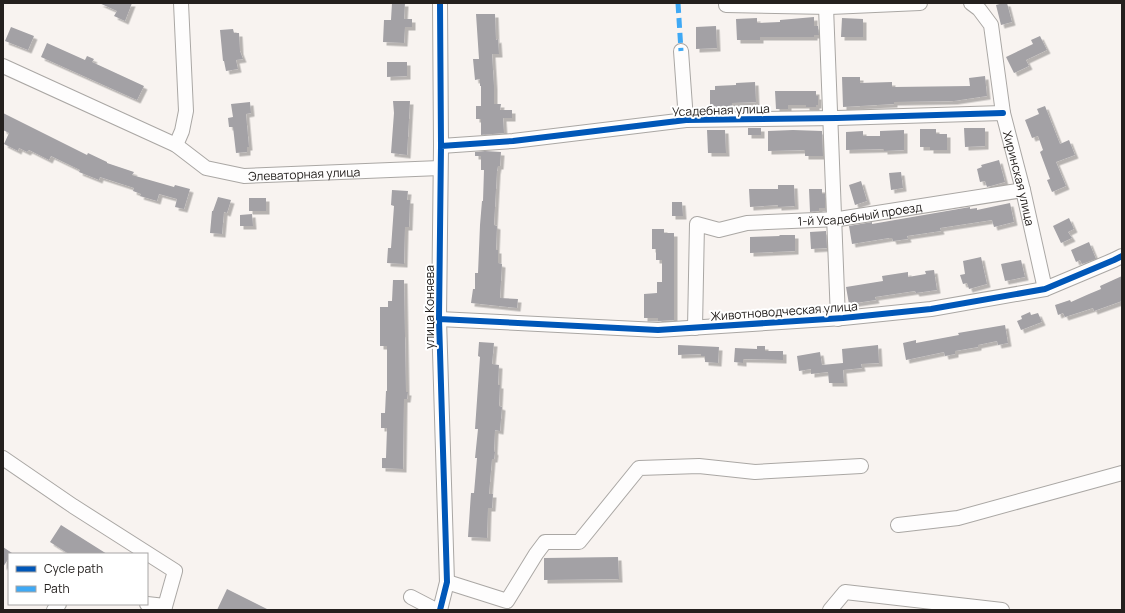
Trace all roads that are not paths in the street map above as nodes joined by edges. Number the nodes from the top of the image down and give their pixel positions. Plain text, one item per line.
1 (181, 3) edge
2 (440, 3) edge
3 (920, 3) edge
4 (971, 3) edge
5 (726, 5) dead end
6 (826, 7) junction
7 (680, 51) dead end
8 (3, 66) edge
9 (1003, 113) junction
10 (831, 118) junction
11 (686, 120) junction
12 (176, 145) junction
13 (441, 146) junction
14 (440, 168) junction
15 (1023, 190) junction
16 (834, 219) junction
17 (1122, 256) edge
18 (1045, 289) junction
19 (439, 319) junction
20 (838, 319) junction
21 (695, 328) junction
22 (3, 458) edge
23 (861, 466) dead end
24 (1122, 473) edge
25 (898, 526) dead end
26 (148, 553) edge
27 (148, 553) edge
28 (447, 582) junction
29 (411, 597) dead end
30 (148, 604) edge
31 (165, 608) edge
32 (436, 610) edge
33 (440, 610) edge
34 (830, 610) edge
35 (1002, 610) edge

1 - 12 street
2 - 13 street, улица Коняева
3 - 6 street
4 - 9 street, Хиринская улица
5 - 6 street
6 - 10 street
7 - 11 street
8 - 12 street, Элеваторная улица
9 - 10 street, Усадебная улица
9 - 15 street, Хиринская улица
10 - 11 street, Усадебная улица
10 - 16 street
11 - 13 street, Усадебная улица
12 - 14 street, Элеваторная улица
13 - 14 street, улица Коняева
14 - 19 street, улица Коняева
15 - 16 street, 1-й Усадебный проезд
15 - 18 street, Хиринская улица
16 - 20 street
16 - 21 street, 1-й Усадебный проезд
17 - 18 street, Животноводческая улица
18 - 20 street, Животноводческая улица
19 - 21 street, Животноводческая улица
19 - 28 street, улица Коняева
20 - 21 street, Животноводческая улица
22 - 26 street
23 - 28 street
24 - 25 street
27 - 31 street
28 - 33 street, улица Коняева
29 - 32 street
30 - 31 street
34 - 35 street

